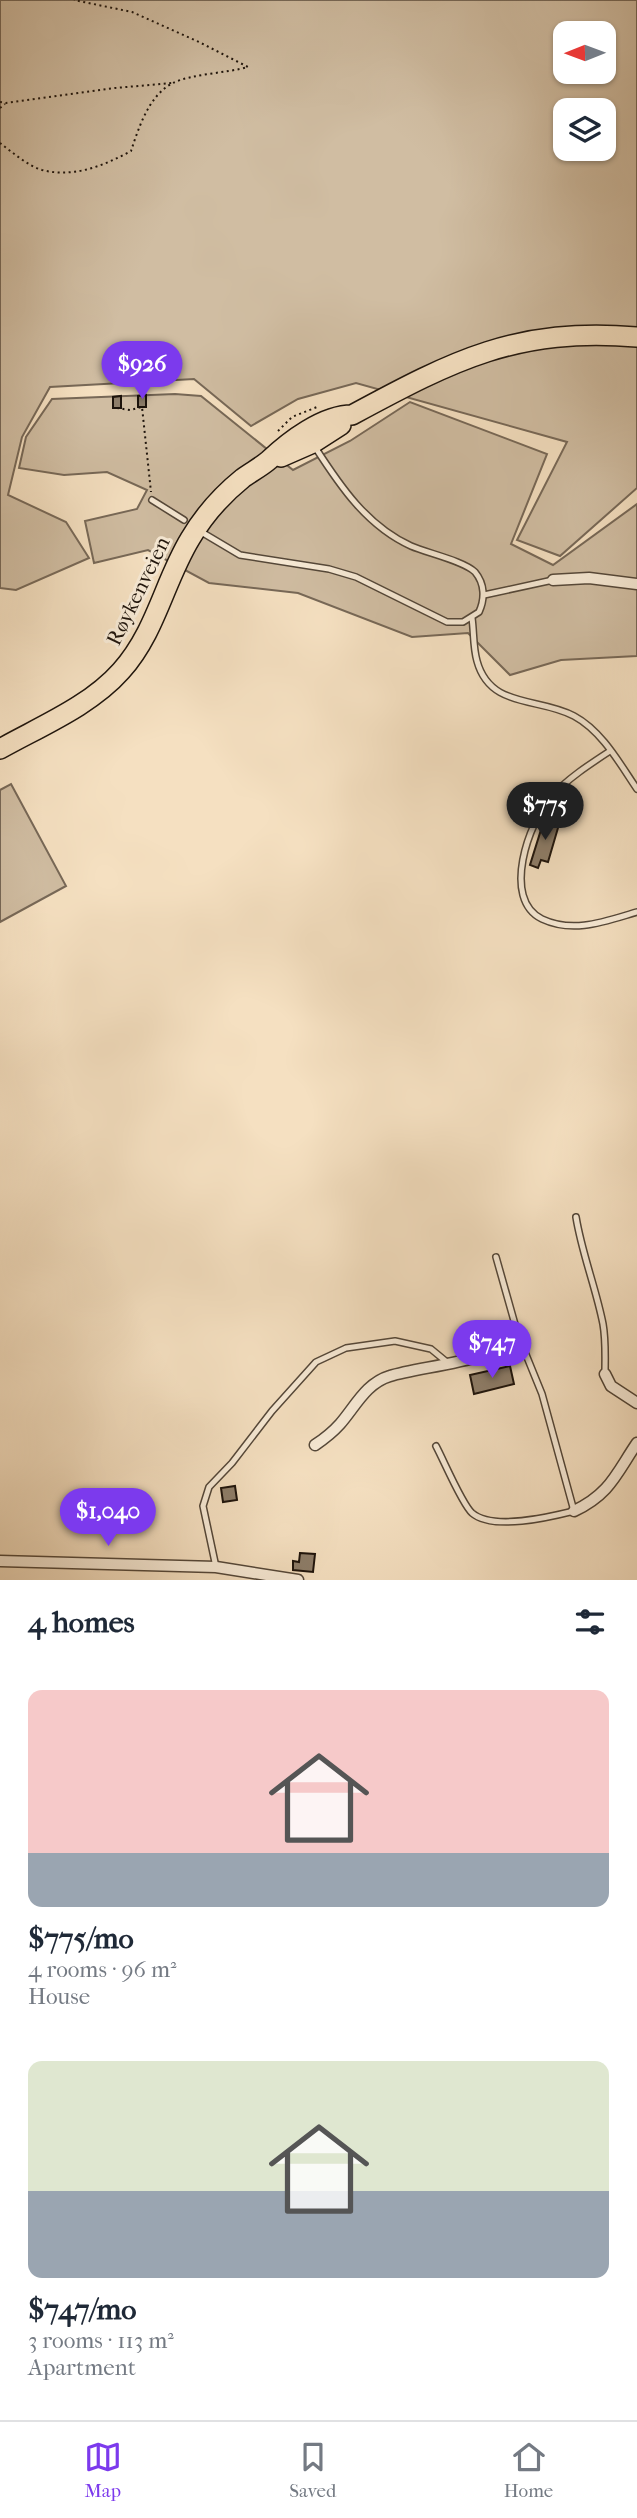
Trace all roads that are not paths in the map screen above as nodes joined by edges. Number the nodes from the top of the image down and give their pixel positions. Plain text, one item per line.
1 (637, 337) edge
2 (309, 437) junction
3 (152, 500) road end
4 (184, 520) dead end
5 (203, 533) dead end
6 (553, 580) joint
7 (637, 584) edge
8 (484, 595) junction
9 (472, 618) junction
10 (0, 748) edge
11 (610, 751) junction
12 (637, 789) edge
13 (637, 912) edge
14 (576, 1217) dead end
15 (496, 1257) dead end
16 (518, 1335) junction
17 (448, 1363) junction
18 (605, 1374) joint
19 (637, 1403) edge
20 (637, 1443) edge
21 (315, 1445) dead end
22 (436, 1446) dead end
23 (574, 1511) junction
24 (0, 1561) edge
25 (216, 1567) junction
26 (298, 1580) edge

1 - 2 highway, Røykenveien
2 - 8 lane
2 - 10 highway, Røykenveien
3 - 4 lane
5 - 9 lane
6 - 7 street
6 - 8 lane
8 - 9 lane
9 - 11 lane
11 - 12 lane
11 - 13 lane
14 - 18 lane
15 - 16 lane
16 - 17 street
16 - 23 lane
17 - 21 street
17 - 25 lane
18 - 19 street
20 - 23 street
22 - 23 lane
24 - 25 street
25 - 26 street

